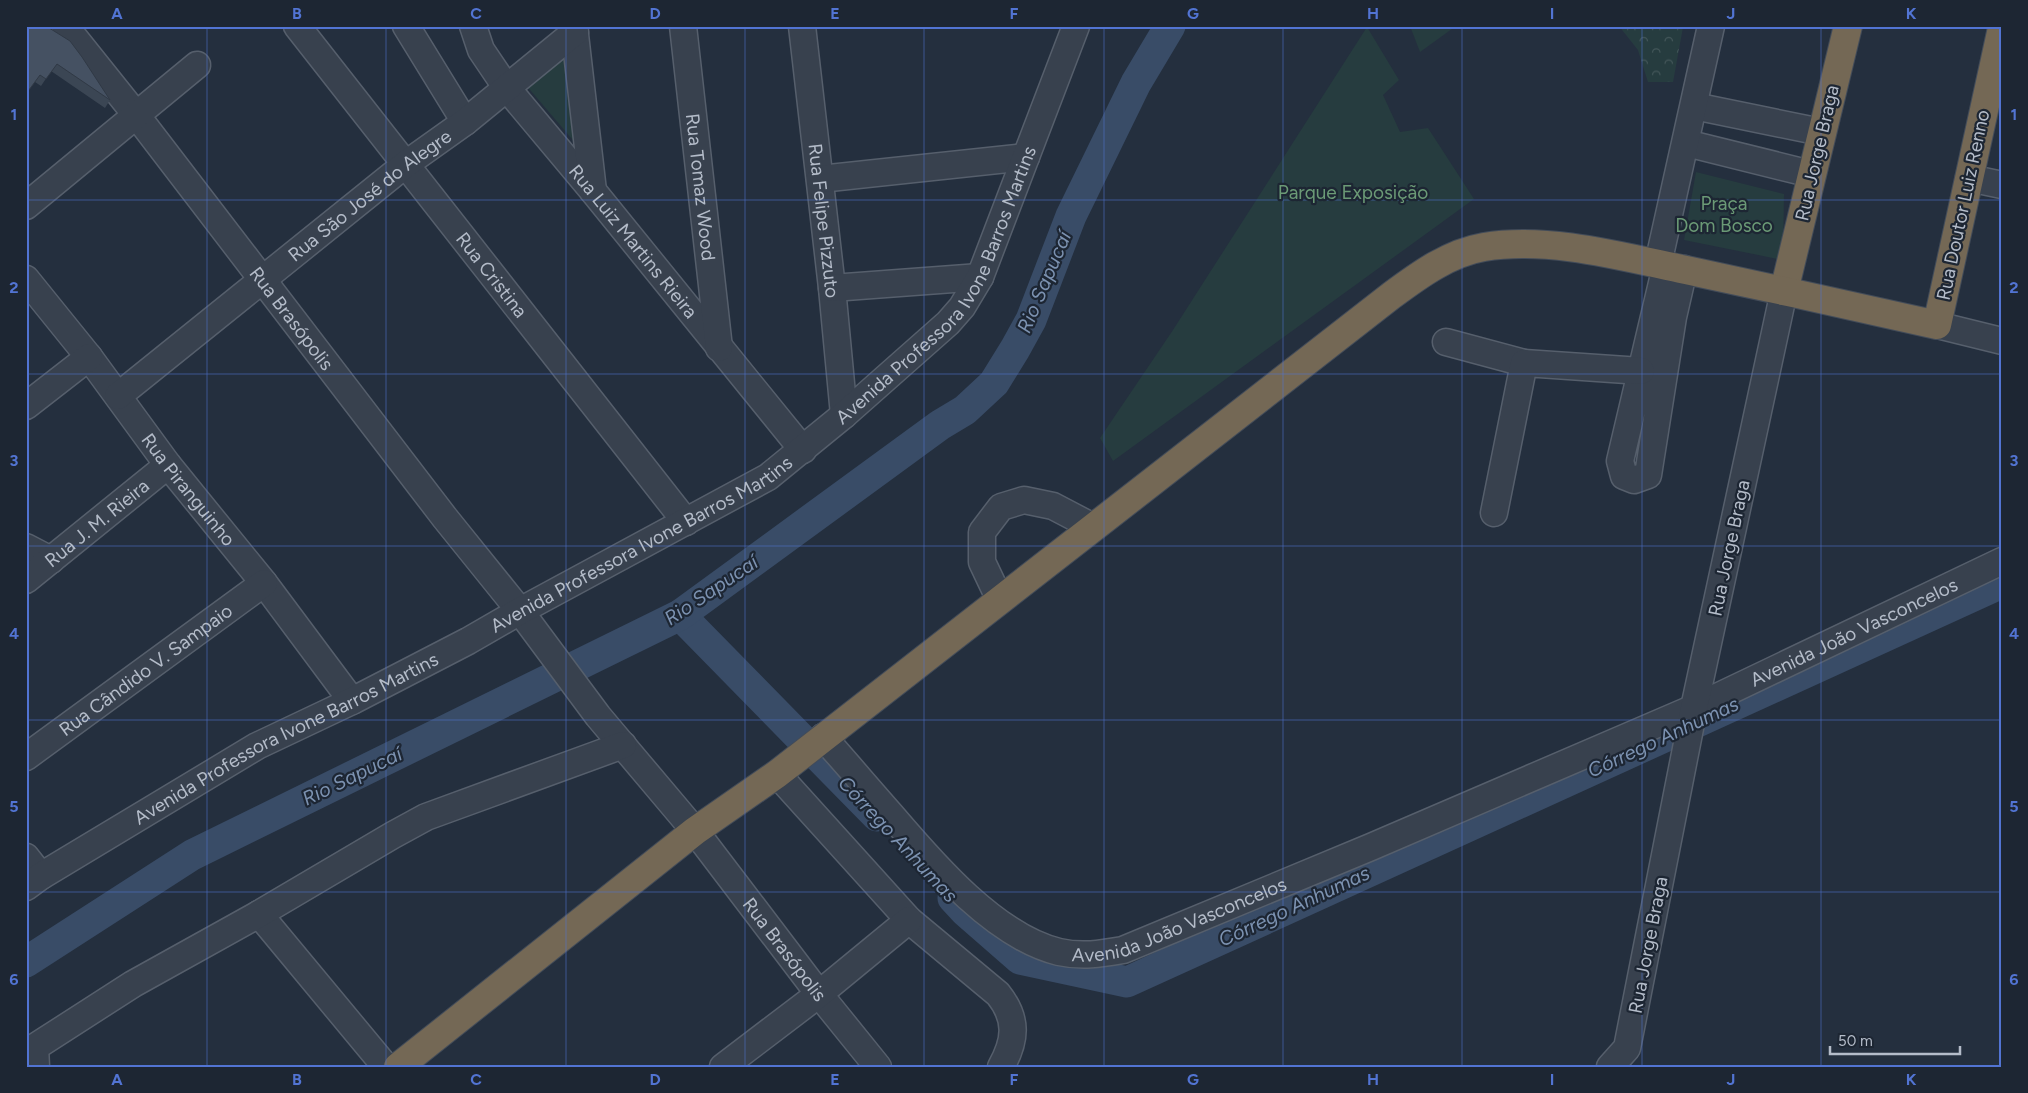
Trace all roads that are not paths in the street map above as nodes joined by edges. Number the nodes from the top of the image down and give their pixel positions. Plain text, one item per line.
1 (65, 26) edge
2 (298, 26) edge
3 (406, 26) edge
4 (474, 26) edge
5 (682, 26) edge
6 (802, 26) edge
7 (1076, 26) edge
8 (1711, 26) edge
9 (1848, 26) edge
10 (2002, 28) edge
11 (575, 29) edge
12 (1998, 61) edge
13 (197, 65) dead end
14 (506, 87) junction
15 (1694, 106) junction
16 (137, 116) junction
17 (464, 122) junction
18 (1822, 132) junction
19 (1686, 143) junction
20 (1026, 157) junction
21 (406, 164) junction
22 (1811, 174) junction
23 (1969, 178) junction
24 (820, 179) junction
25 (2002, 185) edge
26 (593, 191) junction
27 (26, 206) edge
28 (1669, 266) junction
29 (980, 277) junction
30 (26, 279) edge
31 (262, 279) junction
32 (832, 288) junction
33 (1784, 291) junction
34 (1937, 324) junction
35 (2002, 341) edge
36 (1446, 342) dead end
37 (719, 348) junction
38 (89, 357) junction
39 (1524, 363) junction
40 (1641, 371) junction
41 (118, 396) junction
42 (26, 406) edge
43 (844, 415) junction
44 (803, 450) junction
45 (168, 465) junction
46 (1494, 513) dead end
47 (686, 522) junction
48 (1093, 527) junction
49 (26, 548) edge
50 (51, 560) junction
51 (2002, 561) edge
52 (26, 580) edge
53 (264, 583) junction
54 (1000, 600) junction
55 (520, 611) junction
56 (352, 701) junction
57 (1694, 710) junction
58 (819, 741) junction
59 (623, 745) junction
60 (26, 757) edge
61 (783, 770) junction
62 (695, 831) junction
63 (31, 873) edge
64 (259, 914) junction
65 (909, 920) junction
66 (820, 994) junction
67 (35, 1057) edge
68 (386, 1067) edge
69 (398, 1067) edge
70 (723, 1067) edge
71 (878, 1067) edge
72 (1001, 1067) edge
73 (1610, 1067) edge

1 - 16 street, Rua Brasópolis
2 - 21 street, Rua Cristina
3 - 17 street
4 - 14 street, Rua Luiz Martins Rieira
5 - 37 street, Rua Tomaz Wood
6 - 24 street, Rua Felipe Pizzuto
7 - 20 street, Avenida Professora Ivone Barros Martins
8 - 15 street
9 - 18 highway, Rua Jorge Braga
10 - 12 highway, Rua Doutor Luiz Renno
11 - 14 street, Rua São José do Alegre
11 - 26 street
12 - 23 highway, Rua Doutor Luiz Renno
13 - 16 street
14 - 17 street, Rua São José do Alegre
14 - 26 street, Rua Luiz Martins Rieira
15 - 18 street
15 - 19 street
16 - 27 street
16 - 31 street, Rua Brasópolis
17 - 21 street, Rua São José do Alegre
18 - 22 highway, Rua Jorge Braga
19 - 22 street
19 - 28 street
20 - 24 street
20 - 29 street, Avenida Professora Ivone Barros Martins
21 - 31 street, Rua São José do Alegre
21 - 47 street, Rua Cristina
22 - 33 highway, Rua Jorge Braga
23 - 25 street
23 - 34 highway, Rua Doutor Luiz Renno
24 - 32 street, Rua Felipe Pizzuto
26 - 37 street, Rua Luiz Martins Rieira
28 - 33 highway
28 - 40 street
28 - 40 street
28 - 48 highway
29 - 32 street
29 - 43 street, Avenida Professora Ivone Barros Martins
30 - 38 street, Rua Piranguinho
31 - 41 street, Rua São José do Alegre
31 - 55 street, Rua Brasópolis
32 - 43 street, Rua Felipe Pizzuto
33 - 34 highway
33 - 57 street, Rua Jorge Braga
34 - 35 street
36 - 39 street
37 - 44 street, Rua Luiz Martins Rieira
38 - 41 street, Rua Piranguinho
38 - 42 street
39 - 40 street
39 - 46 street
41 - 45 street, Rua Piranguinho
43 - 44 street, Avenida Professora Ivone Barros Martins
44 - 47 street, Avenida Professora Ivone Barros Martins
45 - 50 street, Rua J. M. Rieira
45 - 53 street, Rua Piranguinho
47 - 55 street, Avenida Professora Ivone Barros Martins
48 - 54 highway
48 - 54 street
49 - 50 street
50 - 52 street, Rua J. M. Rieira
51 - 57 street, Avenida João Vasconcelos
53 - 56 street, Rua Piranguinho
53 - 60 street, Rua Cândido V. Sampaio
54 - 58 highway
55 - 56 street, Avenida Professora Ivone Barros Martins
55 - 59 street, Rua Brasópolis
56 - 63 street, Avenida Professora Ivone Barros Martins
57 - 58 street, Avenida João Vasconcelos
57 - 73 street, Rua Jorge Braga
58 - 61 highway
59 - 62 street, Rua Brasópolis
59 - 64 street
61 - 62 highway
61 - 65 street
62 - 66 street, Rua Brasópolis
62 - 69 highway
64 - 67 street
64 - 68 street
65 - 66 street
65 - 72 street
66 - 70 street
66 - 71 street, Rua Brasópolis

